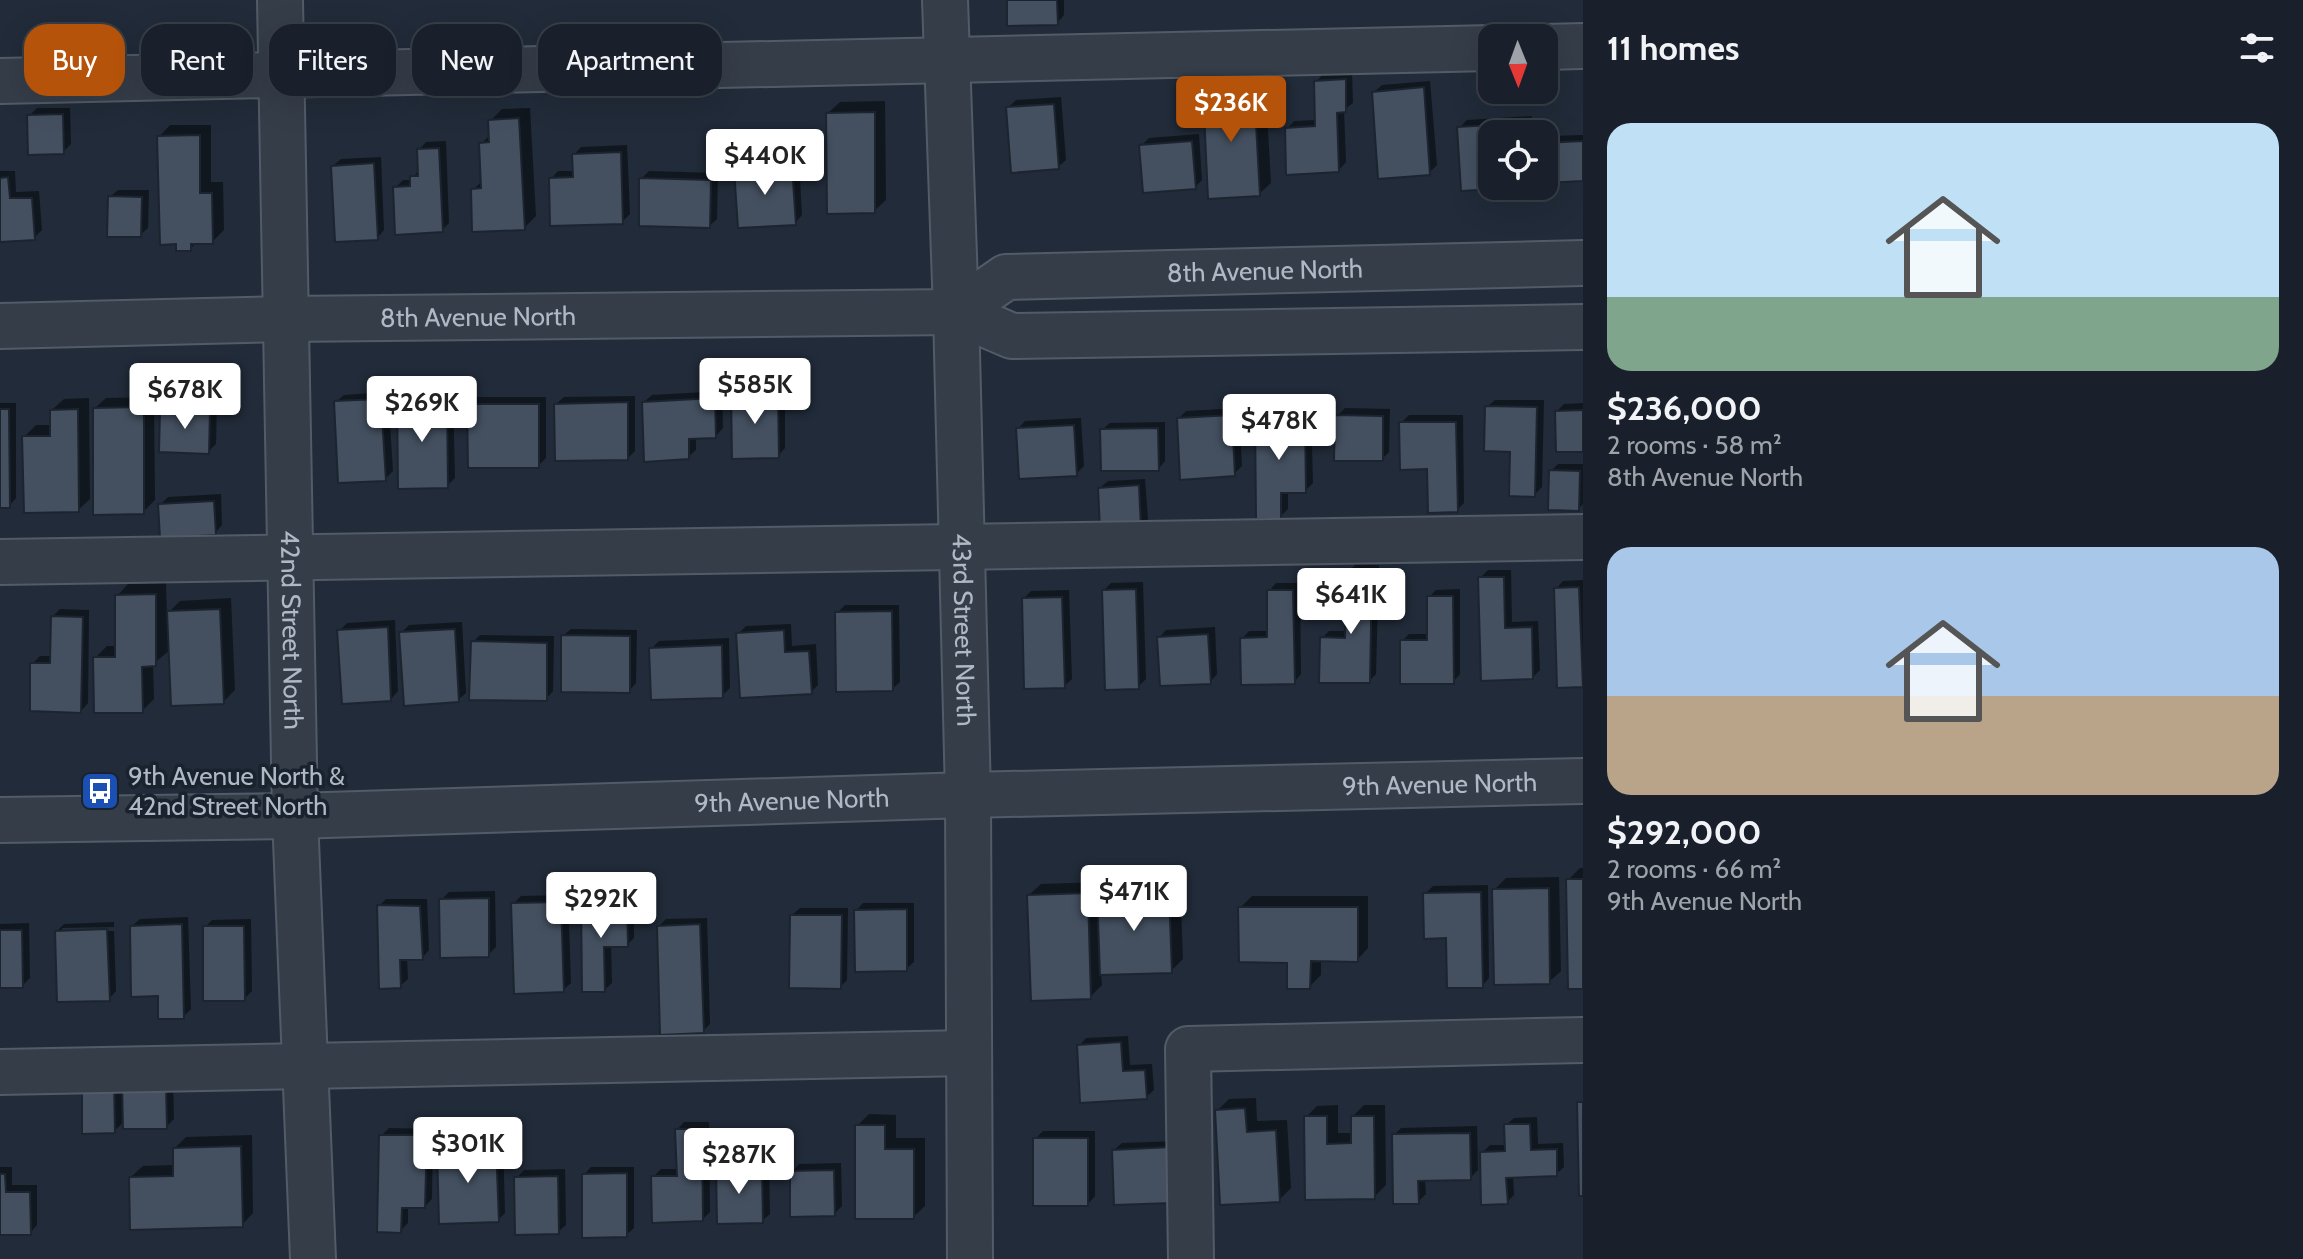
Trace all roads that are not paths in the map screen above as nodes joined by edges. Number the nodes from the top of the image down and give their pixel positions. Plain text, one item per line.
1 (280, 0) edge
2 (945, 0) edge
3 (280, 24) edge
4 (1583, 46) edge
5 (1558, 47) edge
6 (1478, 48) edge
7 (948, 59) junction
8 (396, 73) edge
9 (269, 76) edge
10 (0, 81) edge
11 (281, 96) edge
12 (1583, 263) edge
13 (956, 312) junction
14 (286, 319) junction
15 (0, 326) edge
16 (1583, 327) edge
17 (1583, 537) edge
18 (962, 545) junction
19 (290, 557) junction
20 (0, 562) edge
21 (1583, 781) edge
22 (968, 795) junction
23 (295, 816) junction
24 (0, 820) edge
25 (1583, 1040) edge
26 (969, 1053) junction
27 (305, 1065) junction
28 (0, 1072) edge
29 (313, 1259) edge
30 (970, 1259) edge
31 (1191, 1259) edge

1 - 3 street, 42nd Street North
2 - 7 street, 43rd Street North
4 - 5 street
6 - 7 street
7 - 8 street
7 - 13 street, 43rd Street North
9 - 10 street
11 - 14 street, 42nd Street North
12 - 13 street, 8th Avenue North
13 - 14 street, 8th Avenue North
13 - 16 street, 8th Avenue North
13 - 18 street, 43rd Street North
14 - 15 street, 8th Avenue North
14 - 19 street, 42nd Street North
17 - 18 street
18 - 19 street
18 - 22 street, 43rd Street North
19 - 20 street
19 - 23 street, 42nd Street North
21 - 22 street, 9th Avenue North
22 - 23 street, 9th Avenue North
22 - 26 street, 43rd Street North
23 - 24 street, 9th Avenue North
23 - 27 street, 42nd Street North
25 - 31 street
26 - 27 street
26 - 30 street, 43rd Street North
27 - 28 street
27 - 29 street, 42nd Street North

